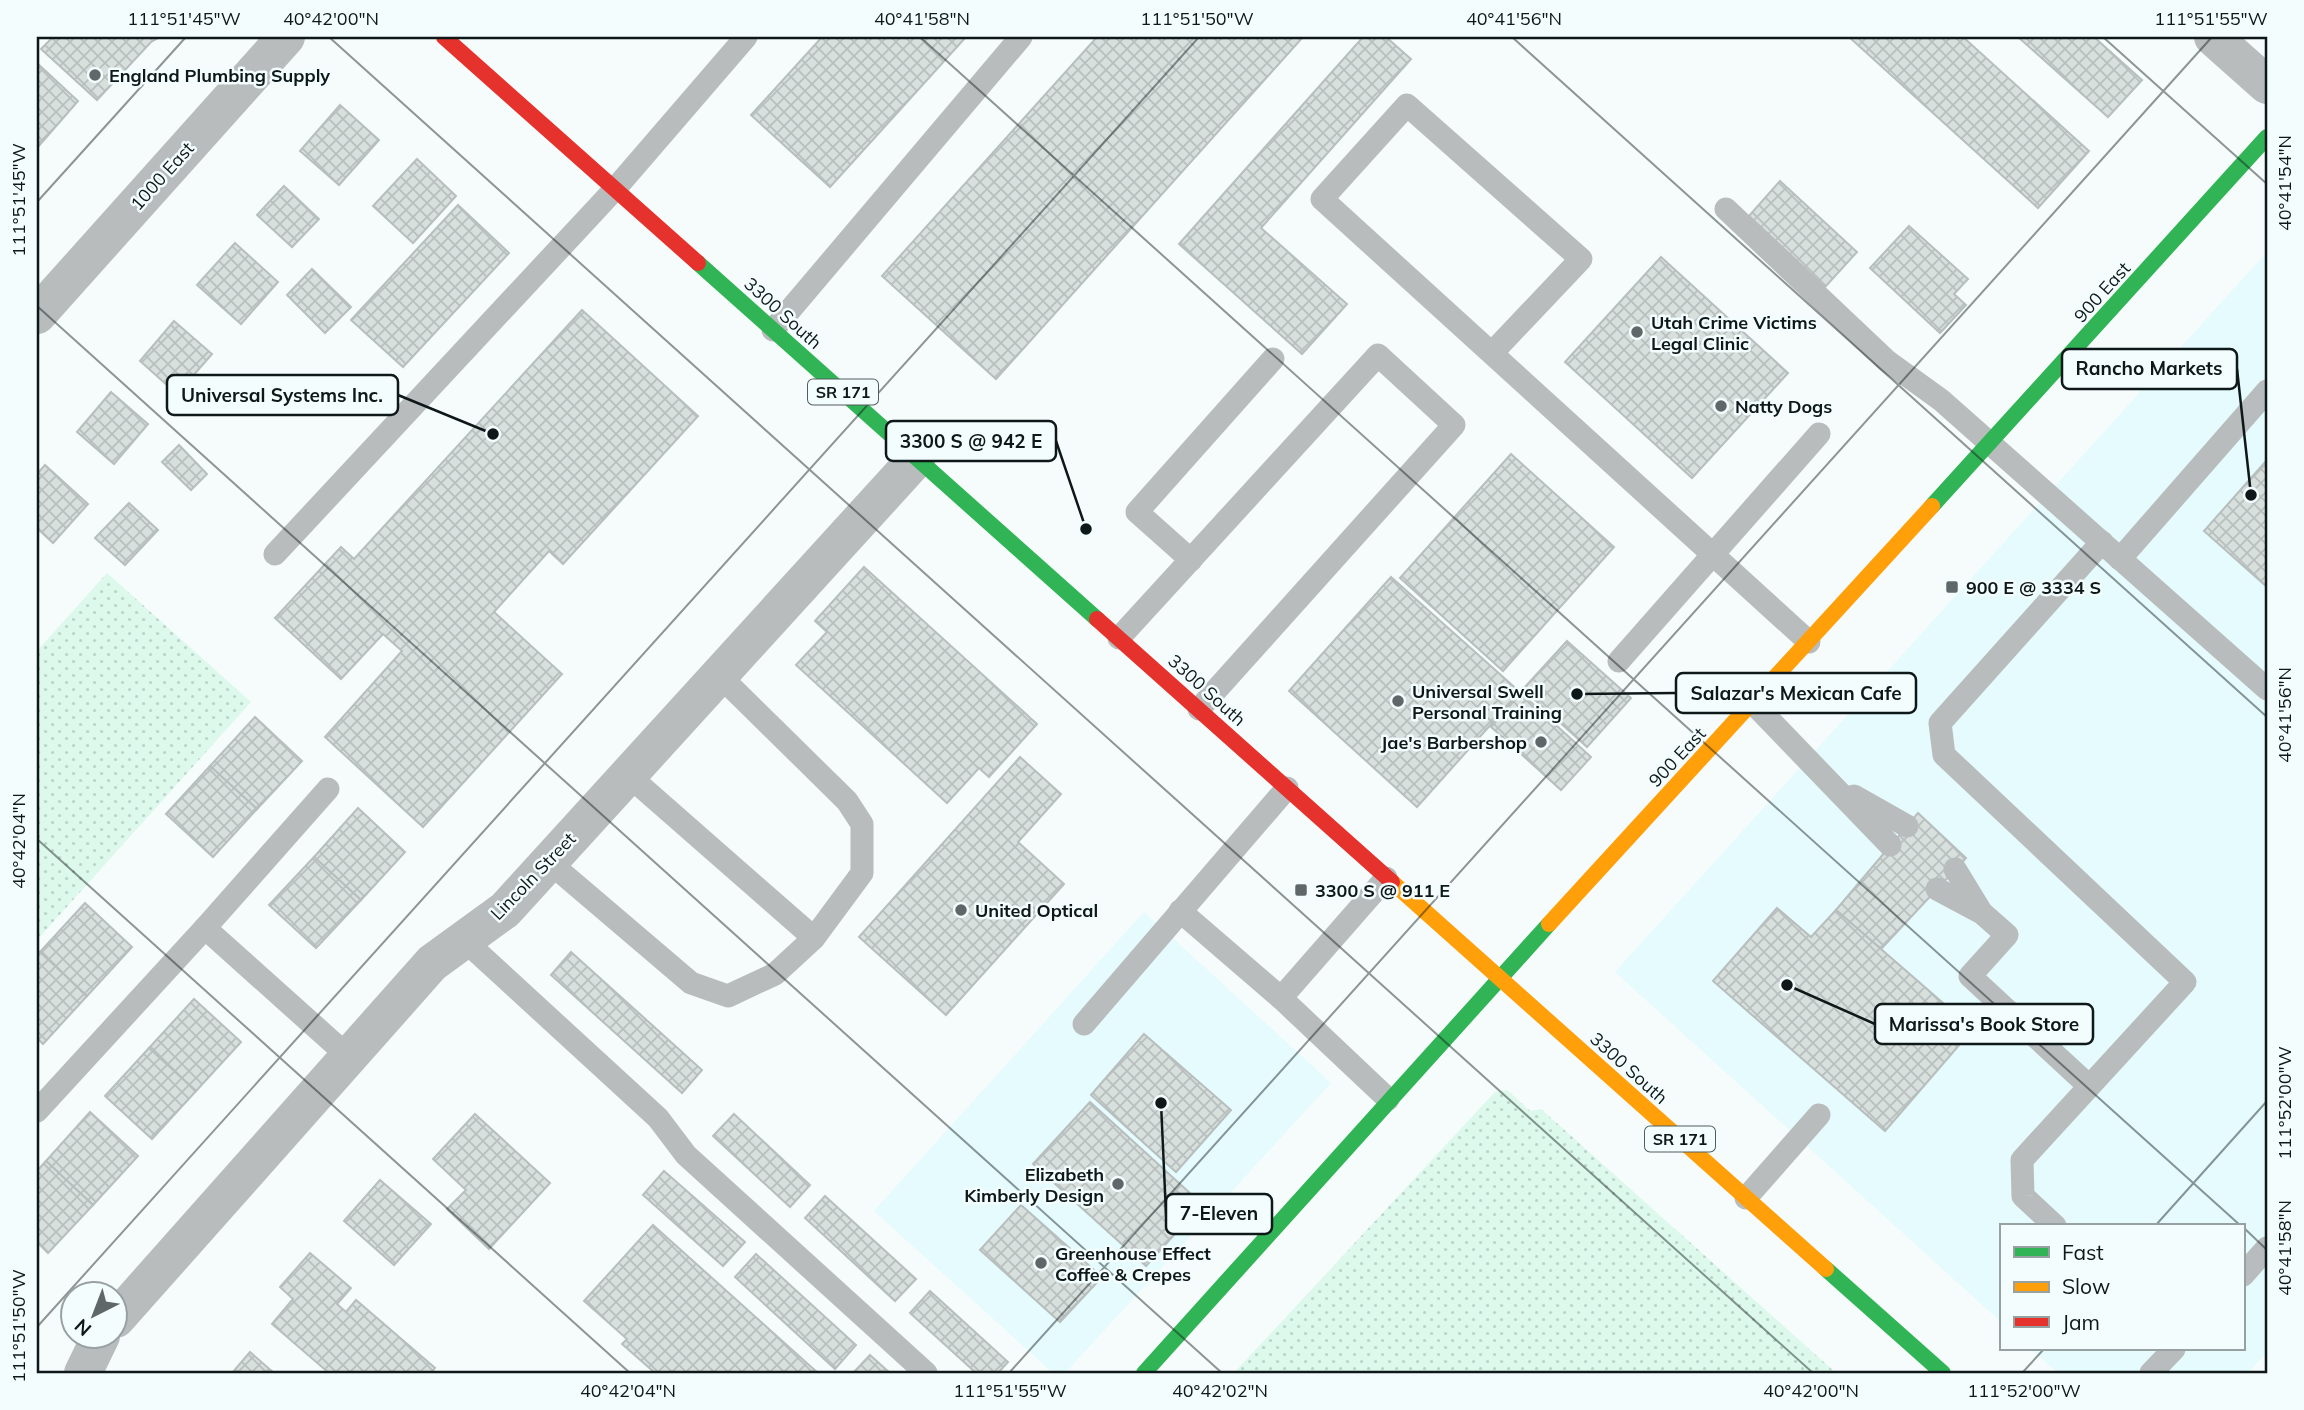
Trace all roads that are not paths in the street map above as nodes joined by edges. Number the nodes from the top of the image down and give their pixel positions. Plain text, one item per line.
1 (286, 37) edge
2 (444, 37) edge
3 (746, 37) edge
4 (1021, 37) edge
5 (2213, 37) edge
6 (2267, 85) edge
7 (2267, 137) edge
8 (615, 189) junction
9 (1726, 209) dead end
10 (37, 315) edge
11 (773, 330) junction
12 (1492, 353) junction
13 (1273, 359) dead end
14 (2267, 391) edge
15 (1819, 435) dead end
16 (1991, 444) junction
17 (917, 458) junction
18 (2102, 542) junction
19 (275, 554) dead end
20 (1712, 555) junction
21 (2120, 559) junction
22 (1191, 560) junction
23 (1119, 638) junction
24 (1809, 642) junction
25 (1619, 661) dead end
26 (719, 676) junction
27 (2267, 689) edge
28 (1753, 703) junction
29 (1199, 709) junction
30 (628, 775) junction
31 (1836, 786) junction
32 (1287, 788) junction
33 (328, 789) dead end
34 (1907, 826) dead end
35 (1890, 845) dead end
36 (549, 862) junction
37 (1955, 869) dead end
38 (1387, 878) junction
39 (1937, 889) dead end
40 (1180, 911) junction
41 (1982, 913) junction
42 (205, 928) junction
43 (814, 938) junction
44 (464, 940) junction
45 (1499, 979) junction
46 (1281, 998) junction
47 (1084, 1024) dead end
48 (349, 1057) junction
49 (2089, 1086) junction
50 (1388, 1099) junction
51 (37, 1111) edge
52 (1819, 1115) dead end
53 (1746, 1198) junction
54 (2053, 1224) edge
55 (2267, 1248) edge
56 (2244, 1274) edge
57 (130, 1303) edge
58 (94, 1350) edge
59 (2173, 1350) edge
60 (83, 1373) edge
61 (926, 1373) edge
62 (1144, 1373) edge
63 (1943, 1373) edge
64 (2151, 1373) edge

1 - 10 street, 1000 East
2 - 8 main road, 3300 South / SR 171
3 - 8 lane
4 - 11 lane
5 - 6 street
7 - 16 main road, 900 East
8 - 11 main road, 3300 South / SR 171
8 - 19 lane
9 - 16 lane
11 - 17 main road, 3300 South / SR 171
12 - 12 lane
12 - 20 lane
13 - 22 lane
14 - 21 lane
15 - 20 lane
16 - 18 lane
16 - 24 main road, 900 East
17 - 23 main road, 3300 South / SR 171
17 - 26 street, Lincoln Street
18 - 21 lane
18 - 49 lane
20 - 24 lane
20 - 25 lane
21 - 27 lane
22 - 23 lane
22 - 29 lane
23 - 29 main road, 3300 South / SR 171
24 - 28 main road, 900 East
26 - 30 street, Lincoln Street
26 - 43 lane
28 - 31 lane
28 - 45 main road, 900 East
29 - 32 main road, 3300 South / SR 171
30 - 36 street, Lincoln Street
30 - 43 lane
31 - 34 lane
31 - 35 lane
32 - 38 main road, 3300 South / SR 171
32 - 40 lane
33 - 42 lane
36 - 43 lane
36 - 44 street, Lincoln Street
37 - 41 lane
38 - 45 main road, 3300 South / SR 171
38 - 46 lane
39 - 41 lane
40 - 46 lane
40 - 47 lane
41 - 49 lane
42 - 48 lane
42 - 51 lane
44 - 48 street, Lincoln Street
44 - 61 lane
45 - 50 main road, 900 East
45 - 53 main road, 3300 South / SR 171
46 - 50 lane
48 - 57 street, Lincoln Street
49 - 54 lane
50 - 62 main road, 900 East
52 - 53 lane
53 - 63 main road, 3300 South / SR 171
55 - 56 lane
58 - 60 street
59 - 64 lane

